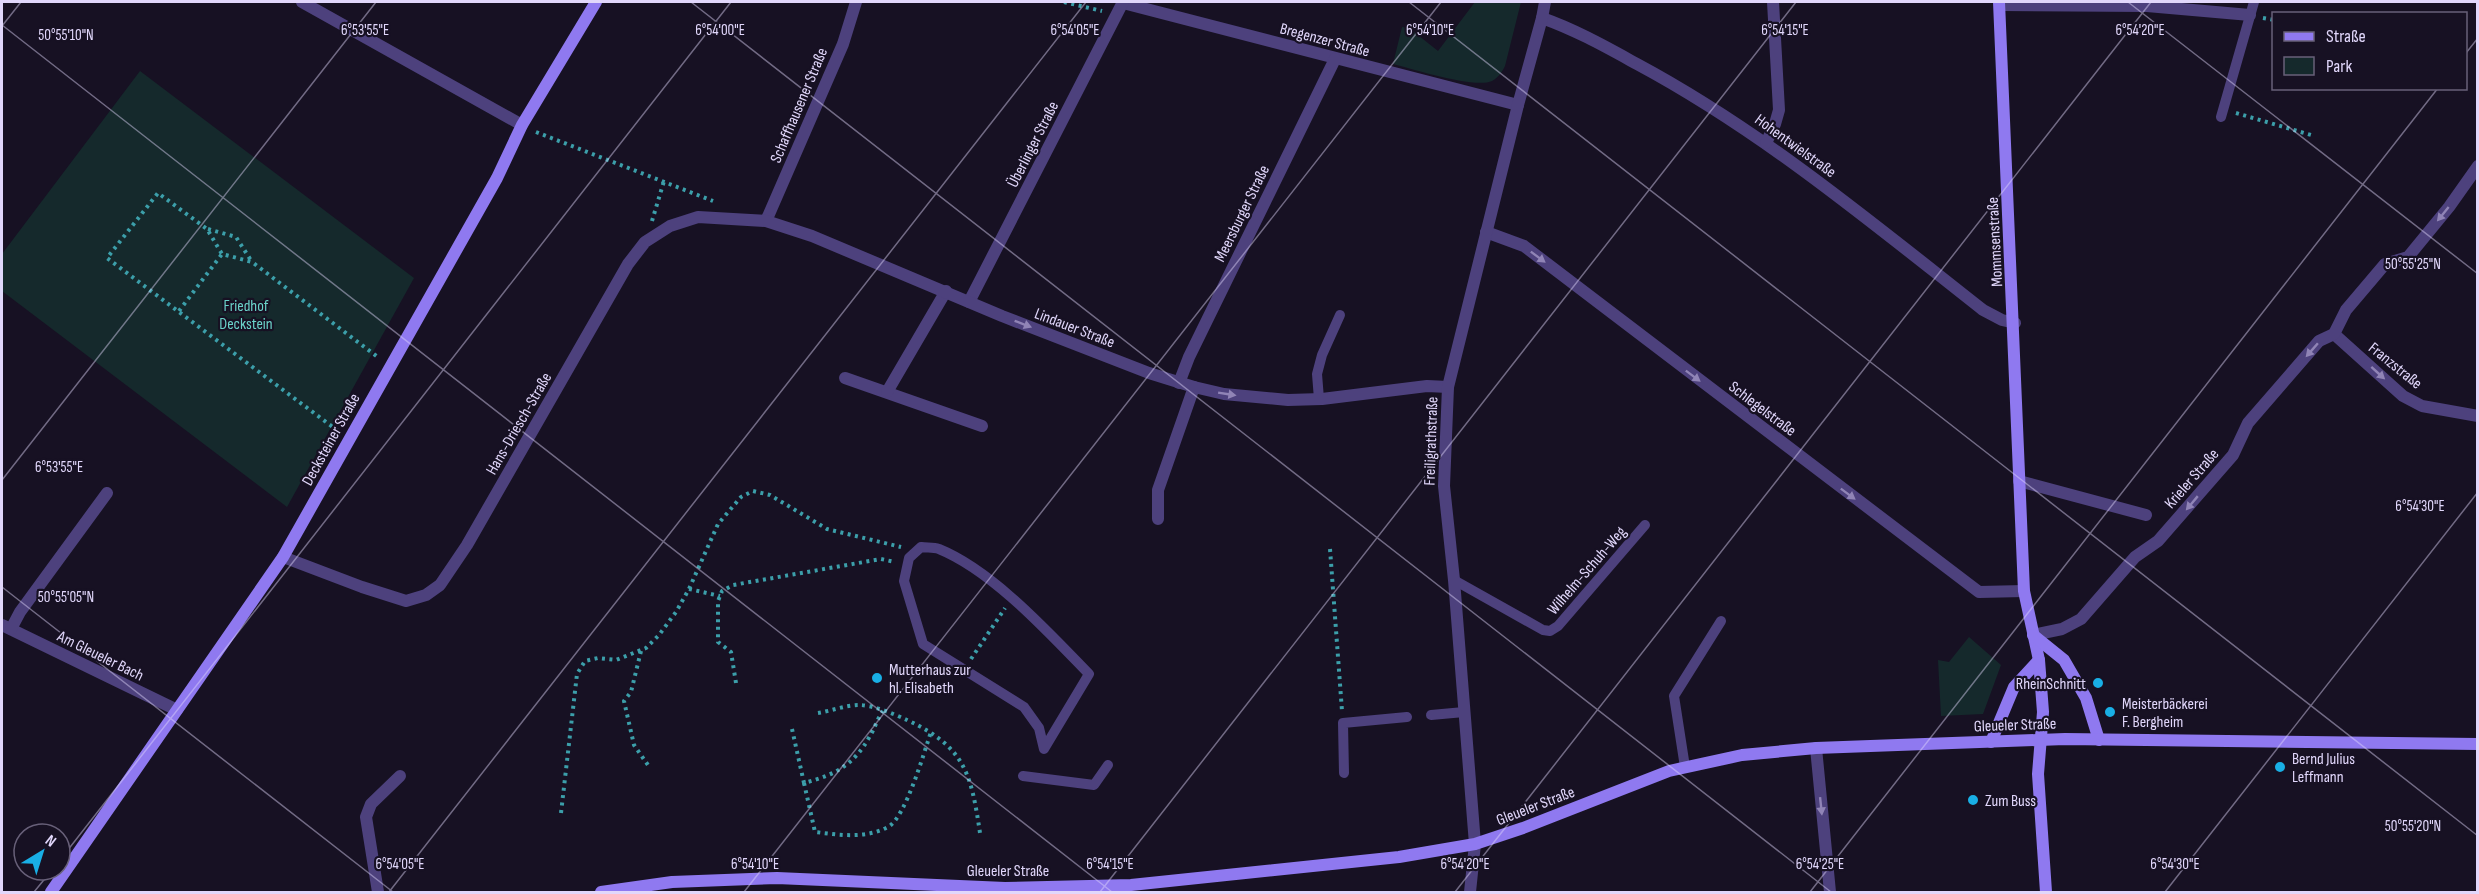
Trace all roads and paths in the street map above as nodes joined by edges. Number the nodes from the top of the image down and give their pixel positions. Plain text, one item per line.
1 (302, 2) edge
2 (596, 2) edge
3 (856, 2) edge
4 (1064, 2) edge
5 (1123, 2) edge
6 (1545, 2) edge
7 (1773, 2) edge
8 (2254, 2) edge
9 (2000, 3) edge
10 (2198, 6) edge
11 (2250, 15) junction
12 (1116, 17) junction
13 (1542, 18) junction
14 (1335, 59) junction
15 (1518, 105) junction
16 (2222, 113) joint
17 (522, 125) junction
18 (2311, 135) dead end
19 (1766, 143) junction
20 (2478, 166) edge
21 (664, 181) junction
22 (718, 204) dead end
23 (766, 220) junction
24 (207, 228) junction
25 (1486, 232) junction
26 (645, 242) junction
27 (222, 254) junction
28 (252, 262) junction
29 (946, 291) junction
30 (969, 302) junction
31 (179, 311) junction
32 (1340, 315) dead end
33 (2014, 323) junction
34 (2334, 334) junction
35 (389, 366) junction
36 (845, 378) dead end
37 (1179, 383) junction
38 (1194, 387) junction
39 (1448, 387) junction
40 (887, 392) junction
41 (1319, 399) junction
42 (2478, 416) edge
43 (981, 426) dead end
44 (349, 439) junction
45 (2019, 481) junction
46 (107, 493) dead end
47 (2146, 514) dead end
48 (1158, 519) dead end
49 (1645, 525) dead end
50 (1330, 549) dead end
51 (916, 552) junction
52 (284, 557) junction
53 (908, 564) junction
54 (1454, 580) junction
55 (689, 589) junction
56 (2024, 591) junction
57 (720, 596) junction
58 (1012, 599) junction
59 (1721, 621) dead end
60 (6, 627) edge
61 (2033, 635) junction
62 (641, 651) junction
63 (2038, 660) junction
64 (964, 670) junction
65 (736, 683) dead end
66 (177, 710) junction
67 (883, 711) junction
68 (1464, 712) junction
69 (818, 713) dead end
70 (1431, 715) dead end
71 (1407, 717) dead end
72 (1343, 723) junction
73 (792, 729) dead end
74 (931, 732) junction
75 (2040, 740) junction
76 (2099, 740) junction
77 (1992, 742) junction
78 (2478, 744) edge
79 (1816, 748) junction
80 (1107, 765) dead end
81 (1685, 767) junction
82 (650, 768) dead end
83 (1344, 773) dead end
84 (400, 776) dead end
85 (1023, 776) dead end
86 (804, 783) junction
87 (561, 813) dead end
88 (980, 833) dead end
89 (1475, 844) junction
90 (72, 863) edge
91 (672, 887) edge
92 (1133, 889) edge
93 (1009, 890) edge
94 (378, 892) edge
95 (601, 892) edge
96 (1470, 892) edge
97 (1830, 892) edge
98 (2046, 892) edge

1 - 17 street
2 - 17 street, Decksteiner Straße
3 - 23 street, Schaffhausener Straße
4 - 12 path
5 - 12 street, Überlinger Straße
5 - 14 street, Bregenzer Straße
6 - 13 street, Freiligrathstraße
7 - 19 street
8 - 11 lane
9 - 10 street
9 - 33 street, Mommsenstraße
10 - 11 street
11 - 16 lane
12 - 30 street, Überlinger Straße
13 - 15 street, Freiligrathstraße
13 - 19 street, Hohentwielstraße
14 - 15 street, Bregenzer Straße
14 - 37 street, Meersburger Straße
15 - 25 street, Freiligrathstraße
16 - 18 path
17 - 21 path
17 - 35 street, Decksteiner Straße
19 - 33 street, Hohentwielstraße
20 -> 34 street, Krieler Straße
21 - 22 path
21 - 26 path
23 - 26 street, Hans-Driesch-Straße
23 - 29 street, Lindauer Straße
24 - 27 path
24 - 28 path
24 - 31 path
25 - 39 street, Freiligrathstraße
25 -> 56 street, Schlegelstraße
26 - 52 street, Hans-Driesch-Straße
27 - 28 path
27 - 31 path
28 - 35 path
29 - 30 street, Lindauer Straße
29 - 40 street
30 -> 37 street, Lindauer Straße
31 - 44 path
32 - 41 lane
33 - 45 street, Mommsenstraße
34 -> 42 street, Franzstraße
34 -> 61 street, Krieler Straße
35 - 44 street, Decksteiner Straße
36 - 40 street
37 - 38 street, Lindauer Straße
38 -> 41 street, Lindauer Straße
38 - 48 street
39 - 41 street, Lindauer Straße
39 - 54 street, Freiligrathstraße
40 - 43 street
44 - 52 street, Decksteiner Straße
45 - 47 street
45 - 56 street, Mommsenstraße
46 - 60 street, Am Gleueler Bach
49 - 54 lane, Wilhelm-Schuh-Weg
50 - 72 path
51 - 53 lane
51 - 55 path
51 - 58 lane
52 - 66 street, Decksteiner Straße
53 - 57 path
53 - 64 lane
54 - 68 street, Freiligrathstraße
55 - 57 path
55 - 62 path
56 - 61 street, Mommsenstraße
57 - 65 path
58 - 64 path
58 - 64 lane
59 - 81 lane
60 - 66 street, Am Gleueler Bach
61 - 63 street, Mommsenstraße
61 - 76 street
62 - 82 path
62 - 87 path
63 - 75 street, Mommsenstraße
63 - 77 street
66 - 90 street, Decksteiner Straße
67 - 69 path
67 - 74 path
67 - 86 path
68 - 70 lane
68 - 89 street, Freiligrathstraße
71 - 72 lane
72 - 83 lane
73 - 86 path
74 - 86 path
74 - 88 path
75 - 76 street, Gleueler Straße
75 - 77 street, Gleueler Straße
75 - 98 street, Mommsenstraße
76 - 78 street, Gleueler Straße
77 - 79 street, Gleueler Straße
79 - 81 street, Gleueler Straße
79 -> 97 street
80 - 85 lane
81 - 89 street, Gleueler Straße
84 - 94 street
89 - 92 street, Gleueler Straße
89 - 96 street, Freiligrathstraße
91 - 93 street, Gleueler Straße
91 - 95 street, Gleueler Straße
92 - 93 street, Gleueler Straße

